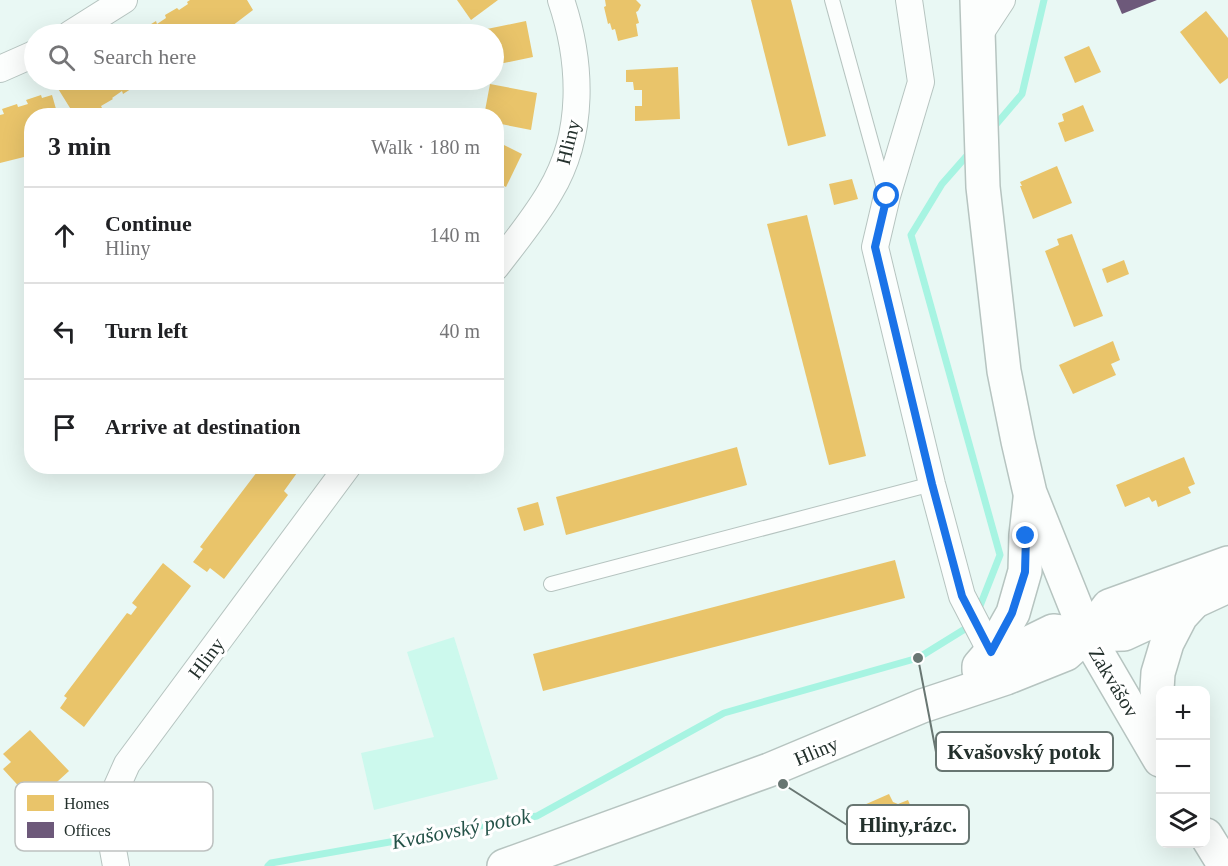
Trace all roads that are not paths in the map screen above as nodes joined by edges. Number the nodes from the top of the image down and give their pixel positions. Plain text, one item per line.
1 (124, 0) edge
2 (561, 0) edge
3 (832, 0) edge
4 (909, 0) edge
5 (977, 0) edge
6 (1002, 0) edge
7 (86, 24) edge
8 (979, 35) junction
9 (24, 58) edge
10 (0, 69) edge
11 (887, 196) junction
12 (504, 256) edge
13 (342, 474) edge
14 (932, 484) junction
15 (1030, 493) junction
16 (1228, 563) edge
17 (551, 584) dead end
18 (1228, 586) edge
19 (1194, 603) junction
20 (1087, 635) junction
21 (982, 663) junction
22 (1157, 686) edge
23 (922, 706) junction
24 (1156, 752) edge
25 (119, 782) edge
26 (1210, 841) edge
27 (113, 851) edge
28 (116, 866) edge
29 (504, 866) edge
30 (1225, 866) edge

1 - 7 street
2 - 12 street, Hliny
3 - 11 lane
4 - 11 street
5 - 8 street
6 - 8 street
8 - 15 street
9 - 10 street
11 - 14 street
13 - 25 street, Hliny
14 - 17 lane
14 - 21 street
15 - 20 street, Zakvášov
15 - 21 street
16 - 20 street, Hliny
18 - 19 street
19 - 20 street
19 - 22 street
20 - 21 street
20 - 23 street, Hliny
20 - 24 street, Zakvášov
21 - 23 street
23 - 29 street, Hliny
26 - 30 street
27 - 28 street, Hliny

